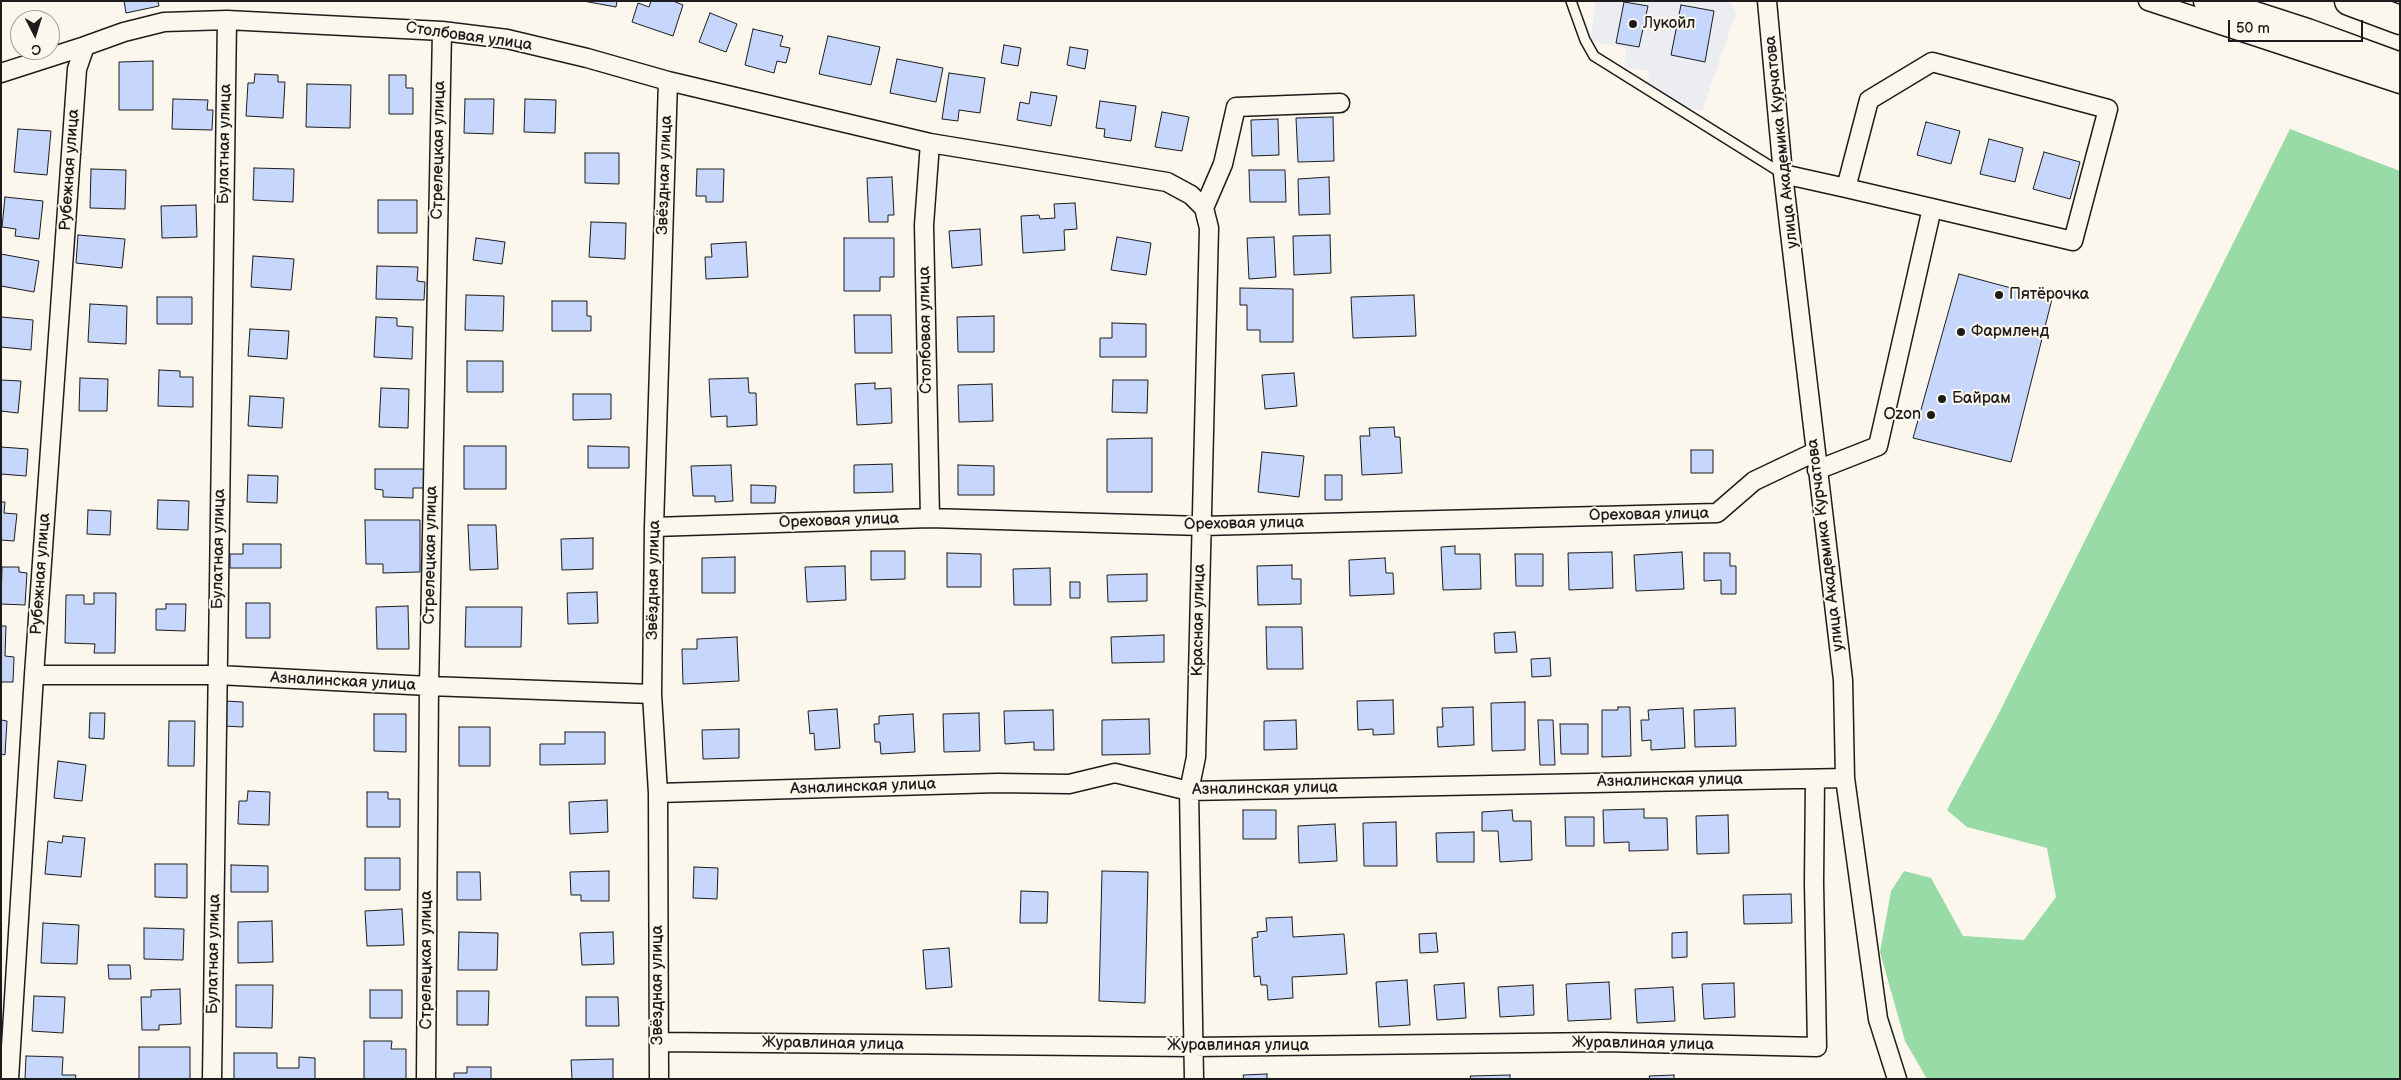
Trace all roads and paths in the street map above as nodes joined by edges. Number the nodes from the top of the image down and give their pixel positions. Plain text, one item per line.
1 (1571, 1) edge
2 (2148, 1) edge
3 (2208, 1) edge
4 (2348, 1) edge
5 (1768, 4) edge
6 (227, 20) junction
7 (2400, 20) edge
8 (442, 31) junction
9 (85, 46) junction
10 (2400, 67) edge
11 (1, 72) edge
12 (668, 81) junction
13 (2400, 84) edge
14 (1340, 103) dead end
15 (930, 143) junction
16 (1784, 174) junction
17 (1846, 188) junction
18 (1204, 208) junction
19 (1932, 208) junction
20 (1815, 452) junction
21 (1817, 470) junction
22 (930, 518) junction
23 (1202, 526) junction
24 (654, 527) junction
25 (34, 675) junction
26 (218, 675) junction
27 (429, 686) junction
28 (652, 694) junction
29 (1816, 778) junction
30 (1845, 778) junction
31 (1189, 791) junction
32 (658, 793) junction
33 (659, 1042) junction
34 (1193, 1047) junction
35 (9, 1079) edge
36 (212, 1079) edge
37 (426, 1079) edge
38 (659, 1079) edge
39 (1194, 1079) edge
40 (1897, 1079) edge

1 - 16 lane
2 - 13 street
3 - 10 highway
4 - 7 highway
5 - 16 street, улица Академика Курчатова
6 - 8 street, Столбовая улица
6 - 9 street, Столбовая улица
6 - 26 street, Булатная улица
8 - 12 street, Столбовая улица
8 - 27 street, Стрелецкая улица
9 - 11 street, Столбовая улица
9 - 25 street, Рубежная улица
12 - 15 street, Столбовая улица
12 - 24 street, Звёздная улица
14 - 18 street
15 - 18 street, Столбовая улица
15 - 22 street, Столбовая улица
16 - 17 street
16 - 20 street, улица Академика Курчатова
17 - 19 street
17 - 19 street
18 - 23 street, Красная улица
19 - 21 street
20 - 21 street, улица Академика Курчатова
20 - 23 street, Ореховая улица
21 - 30 street, улица Академика Курчатова
22 - 23 street, Ореховая улица
22 - 24 street, Ореховая улица
23 - 31 street, Красная улица
24 - 28 street, Звёздная улица
25 - 26 street, Азналинская улица
25 - 35 street, Рубежная улица
26 - 27 street, Азналинская улица
26 - 36 street, Булатная улица
27 - 28 street, Азналинская улица
27 - 37 street, Стрелецкая улица
28 - 32 street, Звёздная улица
29 - 30 street, Азналинская улица
29 - 31 street, Азналинская улица
29 - 34 street, Журавлиная улица
30 - 40 street, улица Академика Курчатова
31 - 32 street, Азналинская улица
31 - 34 street, Красная улица
32 - 33 street, Звёздная улица
33 - 34 street, Журавлиная улица
33 - 38 street, Звёздная улица
34 - 39 street, Красная улица

